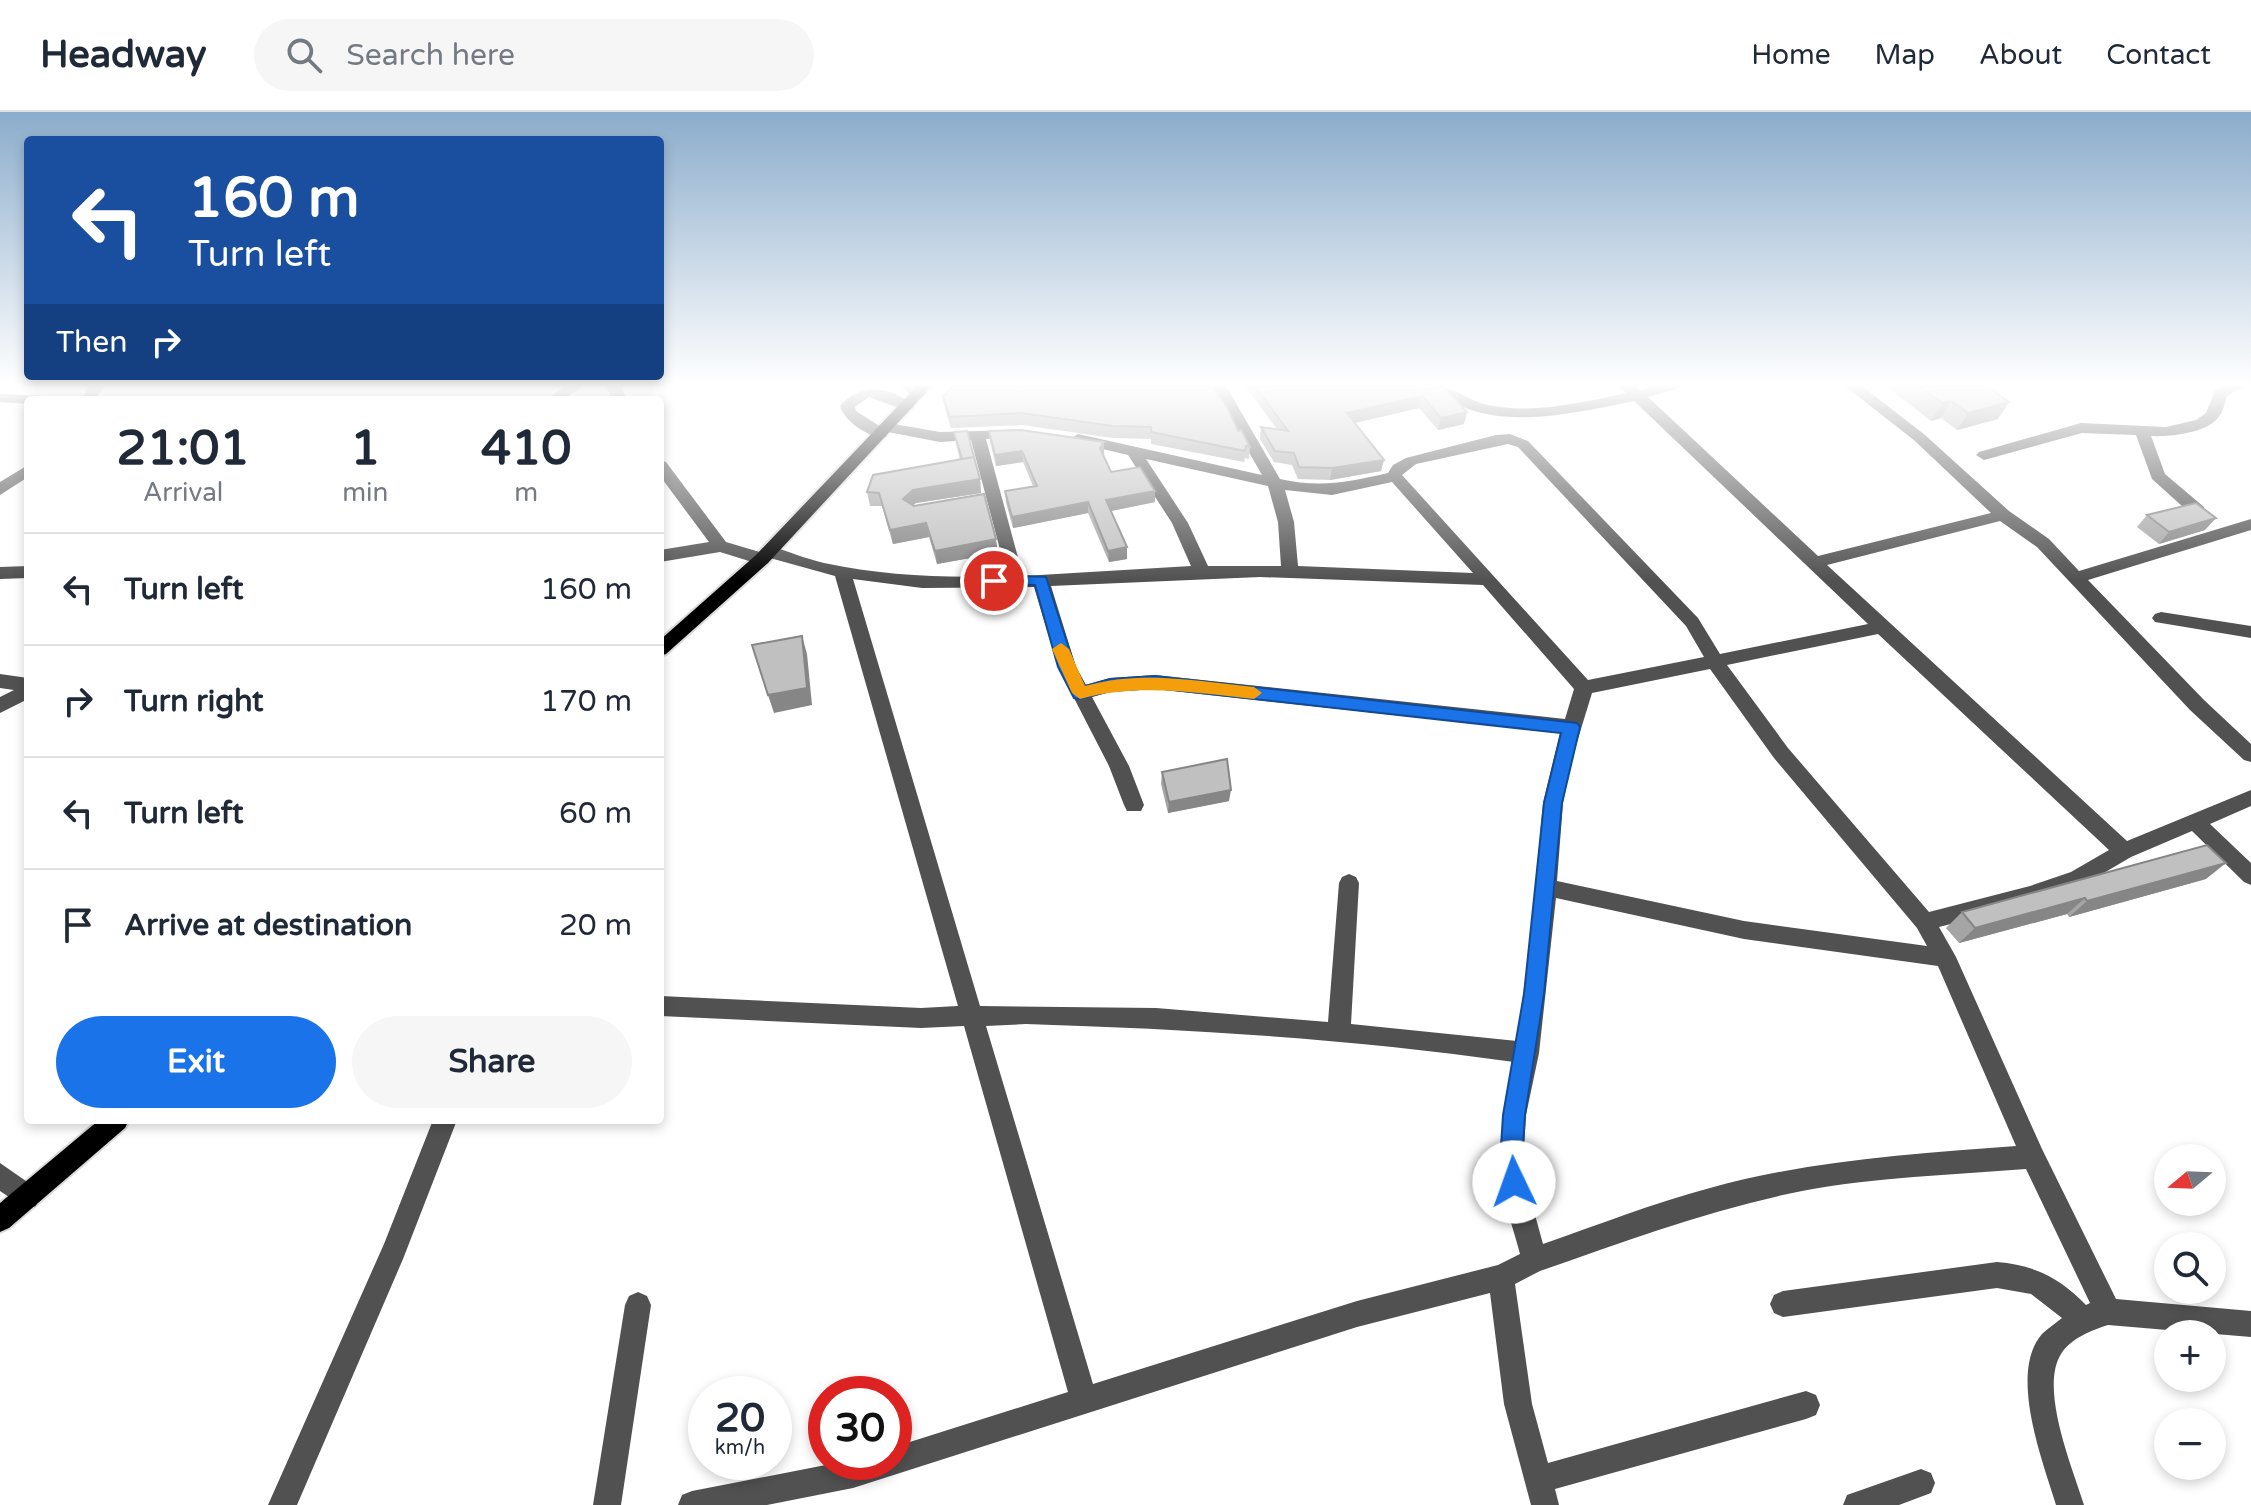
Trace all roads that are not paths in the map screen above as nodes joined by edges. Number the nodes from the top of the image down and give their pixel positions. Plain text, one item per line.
1 (866, 451) edge
2 (982, 451) edge
3 (1133, 451) joint
4 (1256, 451) edge
5 (1451, 451) edge
6 (1530, 451) edge
7 (1699, 451) edge
8 (1934, 451) edge
9 (1998, 451) edge
10 (2149, 451) edge
11 (1984, 455) dead end
12 (664, 470) edge
13 (24, 473) edge
14 (1393, 477) junction
15 (1275, 484) junction
16 (0, 490) edge
17 (996, 498) junction
18 (973, 501) edge
19 (2198, 511) edge
20 (2003, 515) junction
21 (2251, 524) edge
22 (720, 546) junction
23 (664, 555) edge
24 (766, 556) junction
25 (1816, 562) junction
26 (24, 572) edge
27 (1202, 572) junction
28 (0, 573) edge
29 (1290, 573) junction
30 (843, 575) junction
31 (2075, 578) junction
32 (1487, 579) junction
33 (1016, 580) junction
34 (1041, 580) junction
35 (2161, 618) dead end
36 (1882, 627) junction
37 (2251, 632) edge
38 (664, 646) edge
39 (1714, 660) junction
40 (0, 681) edge
41 (24, 687) edge
42 (1584, 688) junction
43 (24, 691) edge
44 (1080, 693) junction
45 (0, 706) edge
46 (1571, 727) junction
47 (2251, 755) edge
48 (2251, 798) edge
49 (1134, 805) dead end
50 (2195, 822) junction
51 (2124, 851) junction
52 (2251, 876) edge
53 (1349, 883) dead end
54 (1546, 887) junction
55 (1925, 922) junction
56 (1945, 957) junction
57 (664, 1006) edge
58 (971, 1018) junction
59 (1339, 1032) junction
60 (1527, 1053) junction
61 (112, 1124) edge
62 (443, 1124) edge
63 (2033, 1157) junction
64 (0, 1175) edge
65 (27, 1197) junction
66 (0, 1219) edge
67 (1534, 1260) junction
68 (1501, 1277) junction
69 (1783, 1304) dead end
70 (638, 1305) dead end
71 (2108, 1312) junction
72 (2081, 1319) junction
73 (2251, 1324) edge
74 (1085, 1402) junction
75 (1806, 1405) dead end
76 (912, 1456) edge
77 (822, 1480) edge
78 (1921, 1483) dead end
79 (1542, 1492) edge
80 (282, 1505) edge
81 (607, 1505) edge
82 (692, 1505) edge
83 (1857, 1505) edge
84 (2070, 1505) edge

1 - 24 main road
2 - 17 street
3 - 15 street
3 - 27 street
4 - 15 street
5 - 14 street
6 - 39 street
7 - 25 street
8 - 20 street
9 - 11 street
10 - 19 street
12 - 22 street
13 - 16 street
14 - 15 street
14 - 32 street
15 - 29 street
17 - 18 street
17 - 33 street
20 - 25 street
20 - 31 street
21 - 31 street
22 - 23 street
22 - 24 street
24 - 30 street
24 - 38 main road
25 - 36 street
26 - 28 street
27 - 29 street
27 - 34 street
29 - 32 street
30 - 33 street
30 - 58 street
31 - 47 street
32 - 42 street
33 - 34 street
34 - 44 street
35 - 37 street
36 - 39 street
36 - 51 street
39 - 42 street
39 - 55 street
40 - 41 street
42 - 46 street
43 - 45 street
44 - 46 street
44 - 49 street
46 - 54 street
48 - 50 street
50 - 51 street
50 - 52 street
51 - 55 street
53 - 59 street
54 - 56 street
54 - 60 street
55 - 56 street
56 - 63 street
57 - 58 street
58 - 59 street
58 - 74 street
59 - 60 street
60 - 67 street
61 - 65 main road
62 - 80 street
63 - 67 street
63 - 71 street
64 - 65 street
65 - 66 main road
67 - 68 street
68 - 74 street
68 - 79 street
69 - 72 street
70 - 81 street
71 - 72 street
71 - 73 street
72 - 84 street
74 - 76 street
75 - 79 street
77 - 82 street
78 - 83 street

